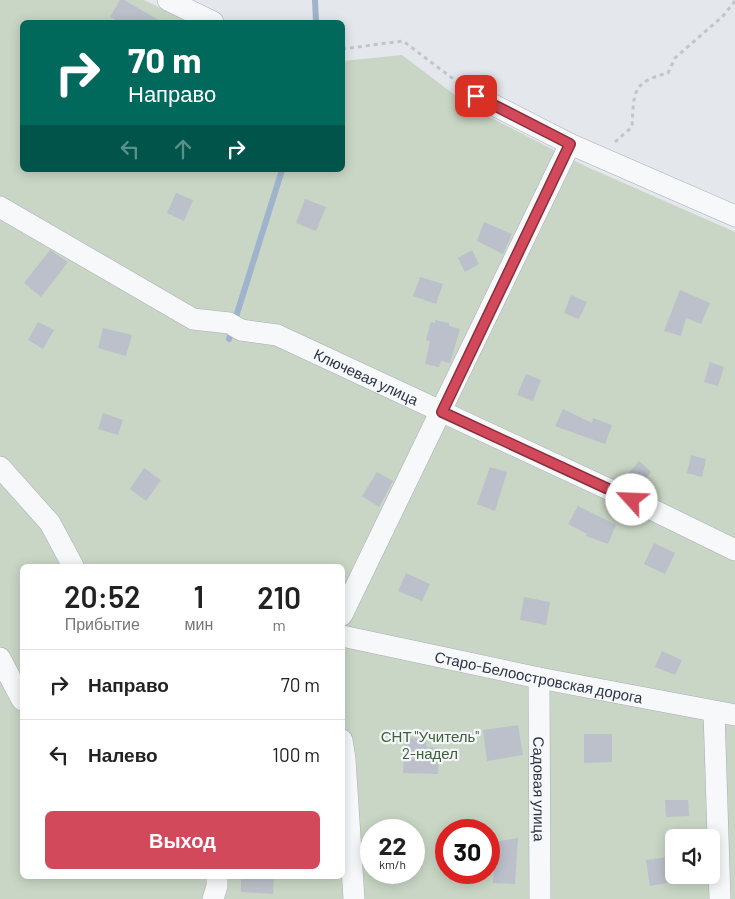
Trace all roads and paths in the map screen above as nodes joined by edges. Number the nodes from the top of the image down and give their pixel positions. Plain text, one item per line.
1 (168, 0) edge
2 (735, 1) edge
3 (209, 20) edge
4 (345, 49) edge
5 (476, 96) joint
6 (570, 144) junction
7 (598, 157) junction
8 (0, 207) edge
9 (735, 216) edge
10 (442, 412) junction
11 (3, 475) edge
12 (735, 550) edge
13 (72, 564) edge
14 (345, 609) edge
15 (345, 637) edge
16 (0, 658) edge
17 (540, 678) junction
18 (20, 696) edge
19 (714, 712) junction
20 (735, 715) edge
21 (345, 759) edge
22 (217, 879) edge
23 (214, 899) edge
24 (354, 899) edge
25 (540, 899) edge
26 (720, 899) edge

1 - 3 street
2 - 7 path
4 - 5 path
5 - 6 street
6 - 7 street
6 - 10 street
7 - 9 street
8 - 10 street, Ключевая улица
10 - 12 street, Ключевая улица
10 - 14 street
11 - 13 street
15 - 17 street, Старо-Белоостровская дорога
16 - 18 street
17 - 19 street, Старо-Белоостровская дорога
17 - 25 street, Садовая улица
19 - 20 street, Старо-Белоостровская дорога
19 - 26 street
21 - 24 street
22 - 23 street

